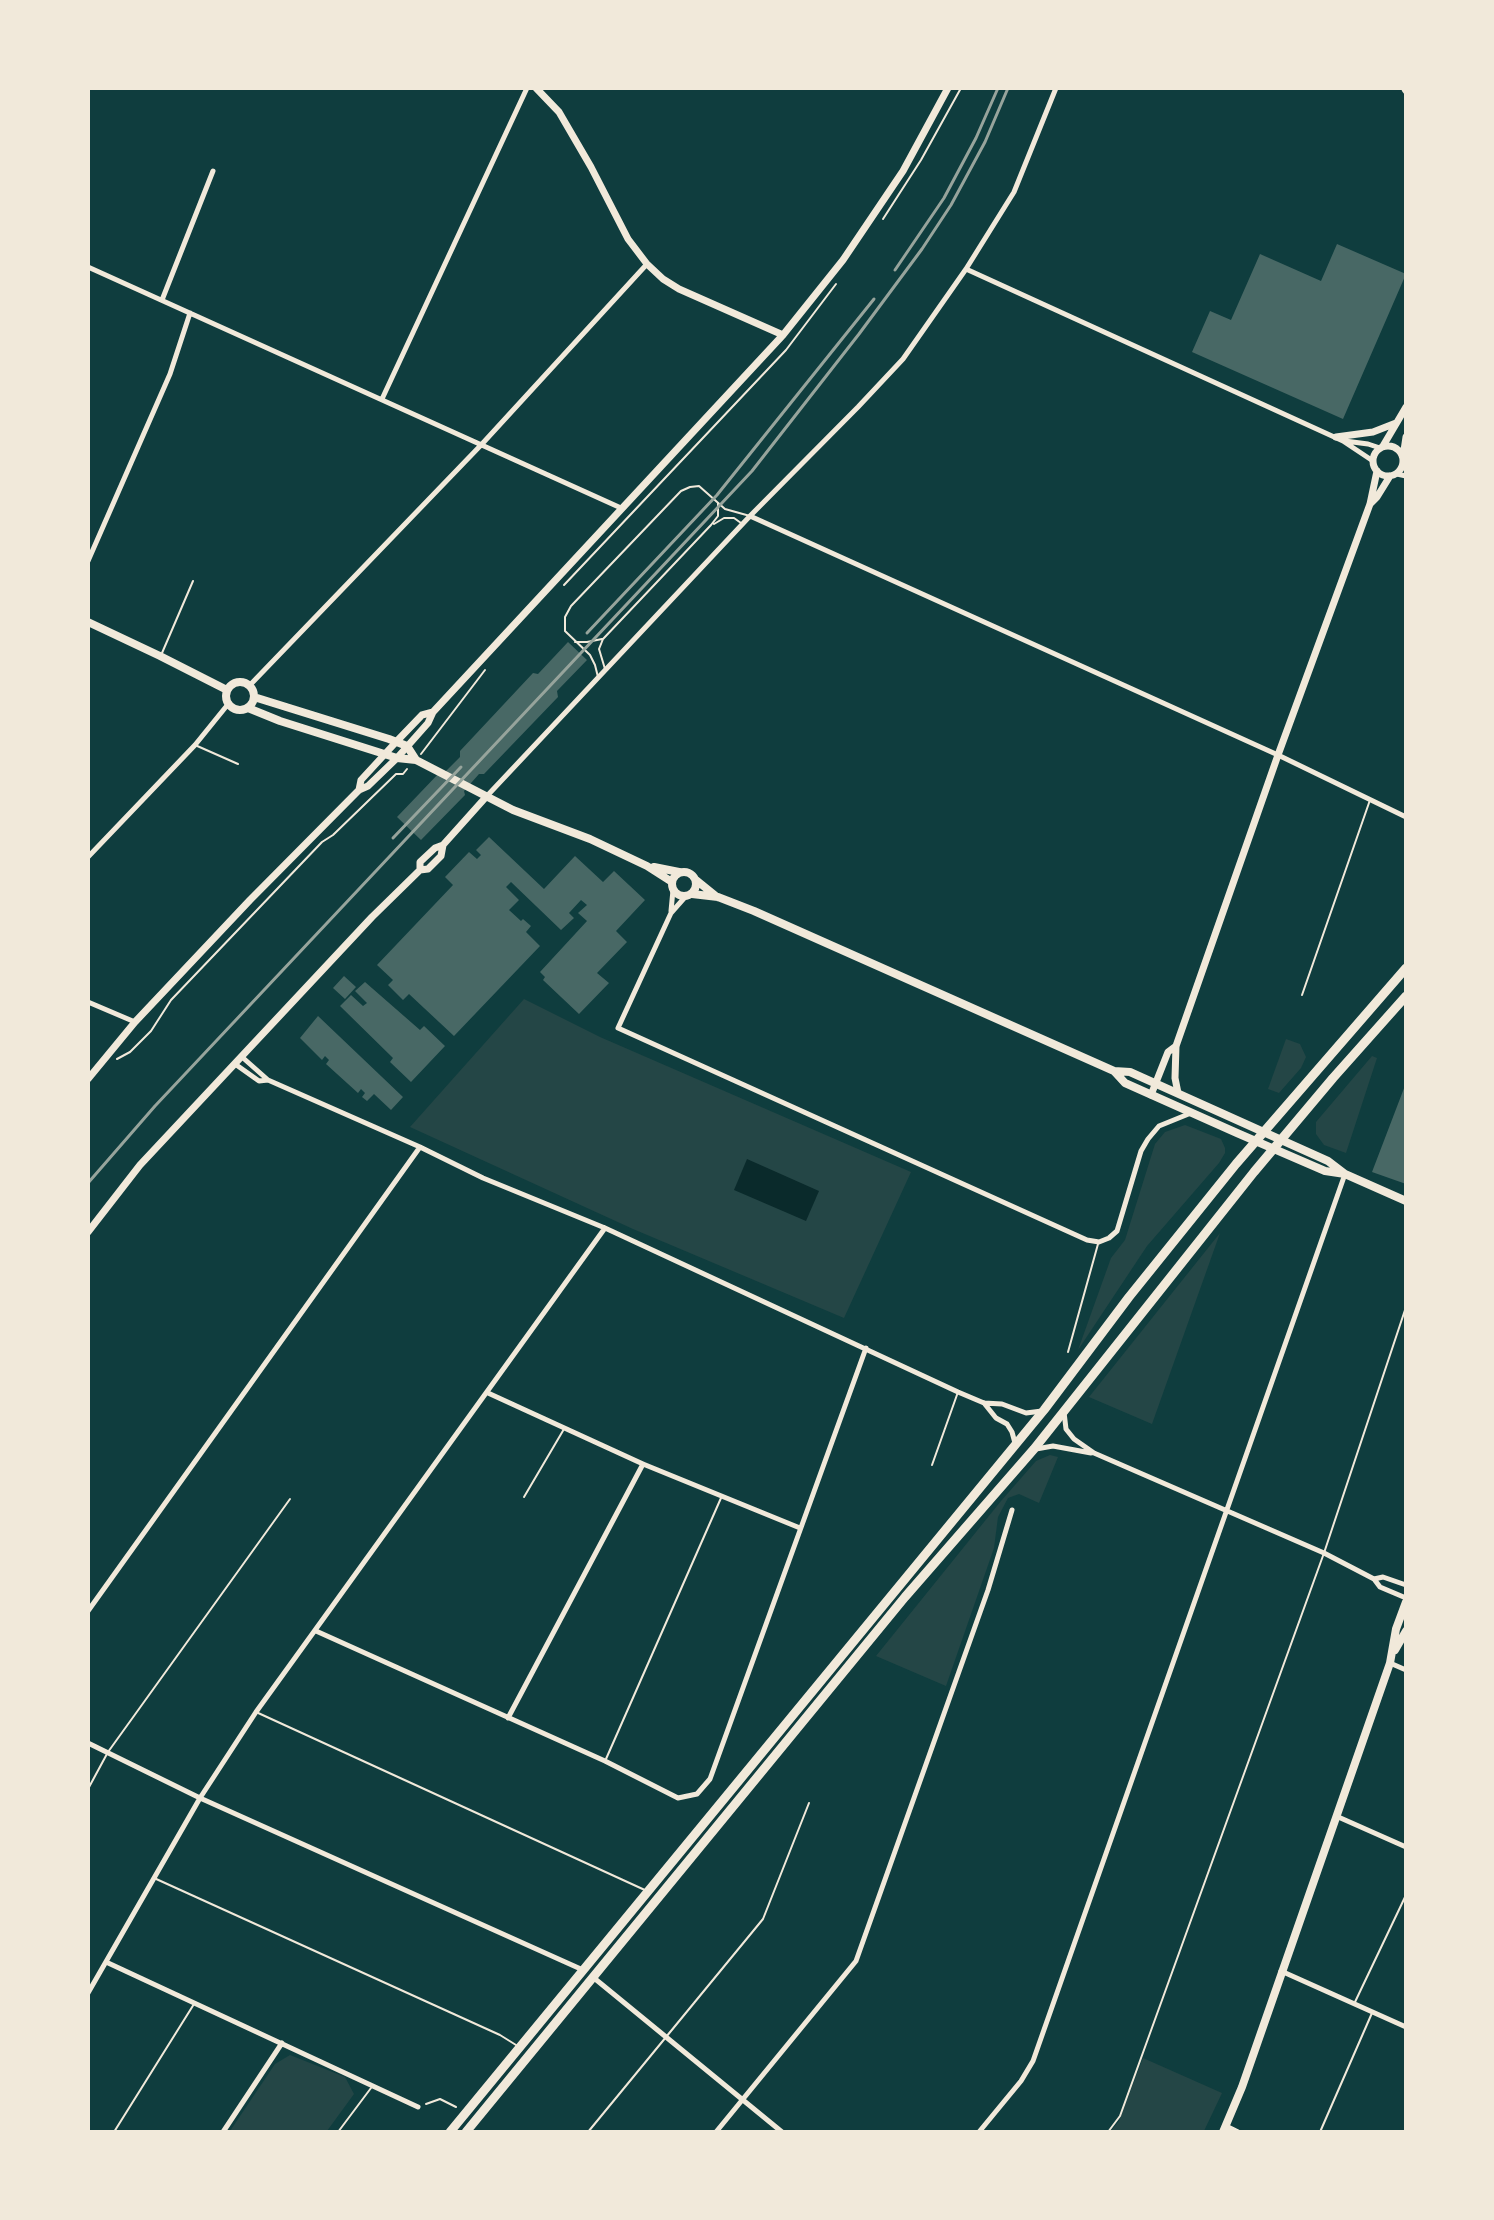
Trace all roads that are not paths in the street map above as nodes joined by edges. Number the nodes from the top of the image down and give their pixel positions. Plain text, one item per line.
1 (527, 88) edge
2 (536, 88) edge
3 (948, 88) edge
4 (1056, 88) edge
5 (213, 171) dead end
6 (647, 264) junction
7 (88, 267) edge
8 (966, 269) junction
9 (162, 300) junction
10 (190, 314) junction
11 (783, 335) junction
12 (382, 399) junction
13 (1406, 407) edge
14 (1396, 423) junction
15 (1406, 437) edge
16 (1340, 439) junction
17 (482, 444) junction
18 (1381, 447) junction
19 (1404, 460) edge
20 (1373, 461) junction
21 (1377, 471) junction
22 (1394, 475) junction
23 (1406, 476) edge
24 (718, 503) junction
25 (1370, 504) junction
26 (621, 508) junction
27 (750, 516) junction
28 (742, 524) junction
29 (711, 525) junction
30 (88, 561) edge
31 (193, 582) dead end
32 (88, 622) edge
33 (603, 639) junction
34 (575, 642) junction
35 (160, 656) junction
36 (605, 671) junction
37 (598, 678) junction
38 (250, 685) junction
39 (227, 690) junction
40 (255, 697) junction
41 (229, 703) junction
42 (248, 708) junction
43 (433, 712) junction
44 (396, 742) junction
45 (195, 745) junction
46 (406, 746) junction
47 (386, 753) junction
48 (1278, 756) junction
49 (397, 758) junction
50 (416, 760) junction
51 (238, 764) dead end
52 (359, 790) junction
53 (486, 797) junction
54 (1370, 800) junction
55 (1406, 817) edge
56 (88, 857) edge
57 (647, 866) junction
58 (679, 872) junction
59 (696, 880) junction
60 (672, 886) junction
61 (689, 895) junction
62 (718, 897) junction
63 (671, 913) junction
64 (1406, 968) edge
65 (1302, 995) dead end
66 (1406, 996) edge
67 (88, 1002) edge
68 (135, 1022) junction
69 (1176, 1046) junction
70 (242, 1057) junction
71 (235, 1064) junction
72 (1114, 1071) junction
73 (88, 1079) edge
74 (268, 1080) junction
75 (1156, 1083) junction
76 (1178, 1093) junction
77 (1151, 1095) junction
78 (1192, 1113) junction
79 (1263, 1132) junction
80 (1282, 1140) junction
81 (1256, 1141) junction
82 (420, 1147) junction
83 (1274, 1149) junction
84 (1346, 1174) junction
85 (1406, 1201) edge
86 (604, 1228) junction
87 (88, 1233) edge
88 (1099, 1242) junction
89 (1406, 1307) edge
90 (866, 1348) junction
91 (1068, 1352) dead end
92 (958, 1392) junction
93 (488, 1393) junction
94 (984, 1403) junction
95 (1044, 1410) junction
96 (1064, 1411) junction
97 (565, 1428) junction
98 (1016, 1445) junction
99 (1034, 1449) junction
100 (1094, 1454) junction
101 (643, 1464) junction
102 (932, 1466) dead end
103 (722, 1495) junction
104 (524, 1497) dead end
105 (290, 1499) dead end
106 (1012, 1510) dead end
107 (1227, 1510) junction
108 (800, 1528) junction
109 (1324, 1553) junction
110 (1374, 1579) junction
111 (1406, 1585) edge
112 (1406, 1600) edge
113 (88, 1611) edge
114 (316, 1631) junction
115 (1406, 1631) edge
116 (1394, 1651) junction
117 (1390, 1663) junction
118 (1406, 1670) edge
119 (256, 1712) junction
120 (508, 1718) junction
121 (88, 1743) edge
122 (108, 1752) junction
123 (605, 1761) junction
124 (88, 1789) edge
125 (200, 1798) junction
126 (808, 1803) dead end
127 (1336, 1816) junction
128 (1406, 1847) edge
129 (153, 1878) junction
130 (649, 1892) junction
131 (1406, 1894) edge
132 (106, 1962) junction
133 (584, 1970) junction
134 (1281, 1971) junction
135 (594, 1978) junction
136 (88, 1993) edge
137 (194, 2004) junction
138 (1354, 2005) junction
139 (1372, 2013) junction
140 (1406, 2027) edge
141 (666, 2036) junction
142 (282, 2043) junction
143 (518, 2047) junction
144 (372, 2085) junction
145 (744, 2100) junction
146 (418, 2107) road end
147 (1225, 2129) edge
148 (114, 2132) edge
149 (223, 2132) edge
150 (338, 2132) edge
151 (450, 2132) edge
152 (466, 2132) edge
153 (588, 2132) edge
154 (716, 2132) edge
155 (782, 2132) edge
156 (979, 2132) edge
157 (1108, 2132) edge
158 (1238, 2132) edge
159 (1320, 2132) edge

1 - 12 street
2 - 6 street
3 - 11 street
4 - 8 street
5 - 9 street
6 - 11 street
6 - 17 street
7 - 9 street
8 - 16 street
8 - 27 street
9 - 10 street
10 - 12 street
10 - 30 street
11 - 26 street
12 - 17 street
13 - 14 street
14 - 16 street
14 - 18 street
15 - 19 street
16 - 18 street
16 - 20 street
17 - 26 street
17 - 38 street
18 - 19 street
18 - 20 street
19 - 22 street
20 - 21 street
21 - 22 street
21 - 25 street
22 - 23 street
22 - 25 street
24 - 27 lane
24 - 29 lane
24 - 34 lane
25 - 48 street
26 - 43 street
27 - 28 street
27 - 48 street
28 - 29 lane
28 - 36 street
29 - 33 lane
31 - 35 lane
32 - 35 main road
33 - 34 lane
33 - 36 lane
34 - 37 lane
35 - 39 main road
36 - 37 street
37 - 53 street
38 - 39 main road
38 - 40 main road
39 - 41 main road
40 - 42 main road
40 - 44 main road
41 - 42 main road
41 - 45 street
42 - 47 main road
43 - 44 street
43 - 46 street
44 - 46 main road
44 - 47 street
45 - 51 lane
45 - 56 street
46 - 49 street
46 - 50 main road
47 - 49 main road
47 - 52 street
48 - 54 street
48 - 69 street
49 - 50 main road
49 - 52 street
50 - 53 main road
52 - 68 street
53 - 57 main road
53 - 70 street
54 - 55 street
54 - 65 lane
57 - 58 main road
57 - 60 main road
58 - 59 main road
58 - 60 main road
59 - 61 main road
59 - 62 main road
60 - 61 main road
60 - 63 street
61 - 62 main road
61 - 63 street
62 - 72 main road
63 - 88 street
64 - 79 highway
66 - 80 highway
67 - 68 street
68 - 73 street
69 - 75 street
69 - 76 street
70 - 71 street
70 - 74 street
71 - 74 street
71 - 87 street
72 - 75 main road
72 - 77 main road
74 - 82 street
75 - 76 main road
75 - 77 street
76 - 79 main road
77 - 78 main road
78 - 81 main road
78 - 88 street
79 - 80 main road
79 - 81 highway
80 - 83 highway
80 - 84 main road
81 - 83 main road
81 - 95 highway
82 - 86 street
82 - 113 street
83 - 84 main road
83 - 96 highway
84 - 85 main road
84 - 107 street
86 - 90 street
86 - 93 street
88 - 91 lane
89 - 109 lane
90 - 92 street
90 - 108 street
92 - 94 street
92 - 102 lane
93 - 97 street
93 - 114 street
94 - 95 street
94 - 98 street
95 - 98 highway
96 - 99 highway
96 - 100 street
97 - 101 street
97 - 104 lane
98 - 130 highway
99 - 100 street
99 - 135 highway
100 - 107 street
101 - 103 street
101 - 120 street
103 - 108 street
103 - 123 lane
105 - 122 lane
106 - 145 street
107 - 109 street
107 - 156 street
108 - 123 street
109 - 110 street
109 - 157 lane
110 - 111 street
110 - 112 street
112 - 116 main road
114 - 119 street
114 - 120 street
115 - 116 main road
116 - 117 main road
117 - 118 street
117 - 127 main road
119 - 125 street
119 - 130 lane
120 - 123 street
121 - 122 street
122 - 124 lane
122 - 125 street
125 - 129 street
125 - 133 street
126 - 141 lane
127 - 128 street
127 - 134 main road
129 - 132 street
129 - 143 lane
130 - 133 highway
131 - 138 lane
132 - 136 street
132 - 137 street
133 - 143 highway
134 - 138 street
134 - 147 main road
135 - 141 street
135 - 152 highway
137 - 142 street
137 - 148 lane
138 - 139 street
139 - 140 street
139 - 159 lane
141 - 145 street
141 - 153 lane
142 - 144 street
142 - 149 street
143 - 151 highway
144 - 146 street
144 - 150 lane
145 - 154 street
145 - 155 street
147 - 158 street

